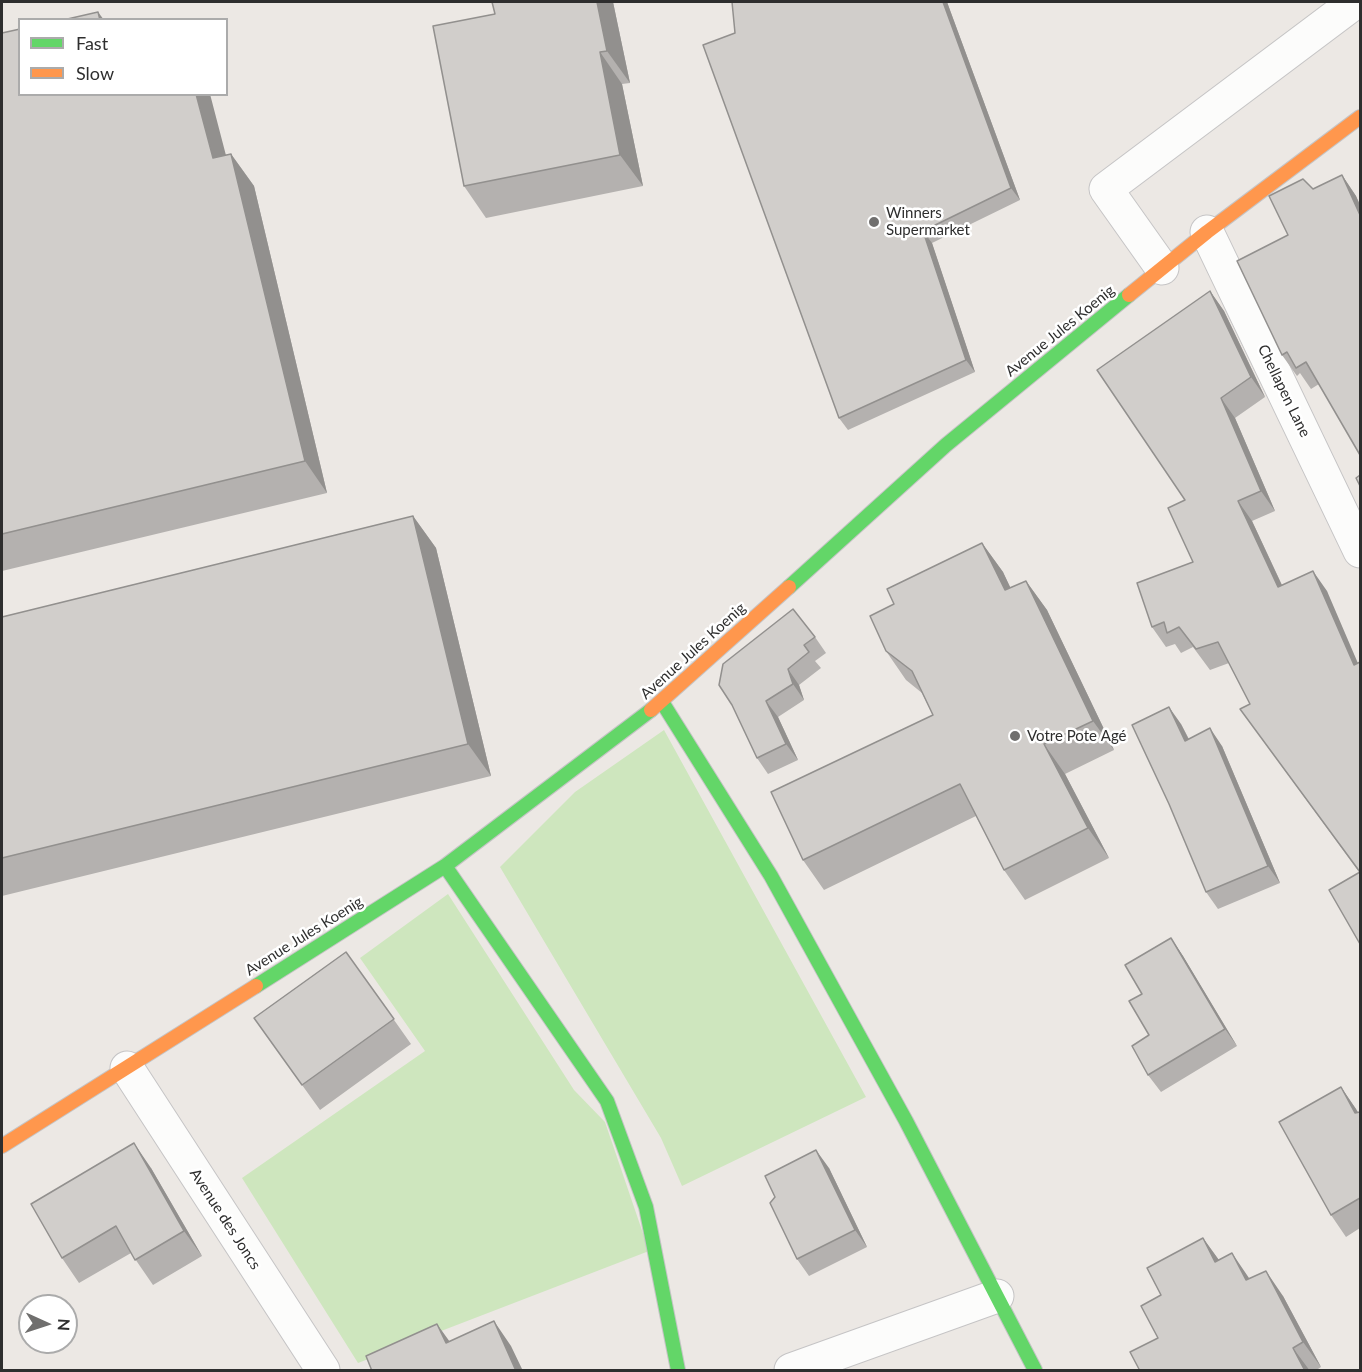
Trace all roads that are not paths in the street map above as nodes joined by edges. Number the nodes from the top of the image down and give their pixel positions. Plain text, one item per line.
1 (1355, 2) edge
2 (1360, 117) edge
3 (1207, 232) junction
4 (1162, 268) junction
5 (1360, 551) edge
6 (662, 702) junction
7 (445, 866) junction
8 (127, 1068) junction
9 (2, 1146) edge
10 (997, 1296) junction
11 (323, 1371) edge
12 (678, 1371) edge
13 (791, 1371) edge
14 (1035, 1371) edge

1 - 4 street
2 - 3 street, Avenue Jules Koenig
3 - 4 street, Avenue Jules Koenig
3 - 5 street, Chellapen Lane
4 - 6 street, Avenue Jules Koenig
6 - 7 street, Avenue Jules Koenig
6 - 10 street
7 - 8 street, Avenue Jules Koenig
7 - 12 street
8 - 9 street, Avenue Jules Koenig
8 - 11 street, Avenue des Joncs
10 - 13 street
10 - 14 street

